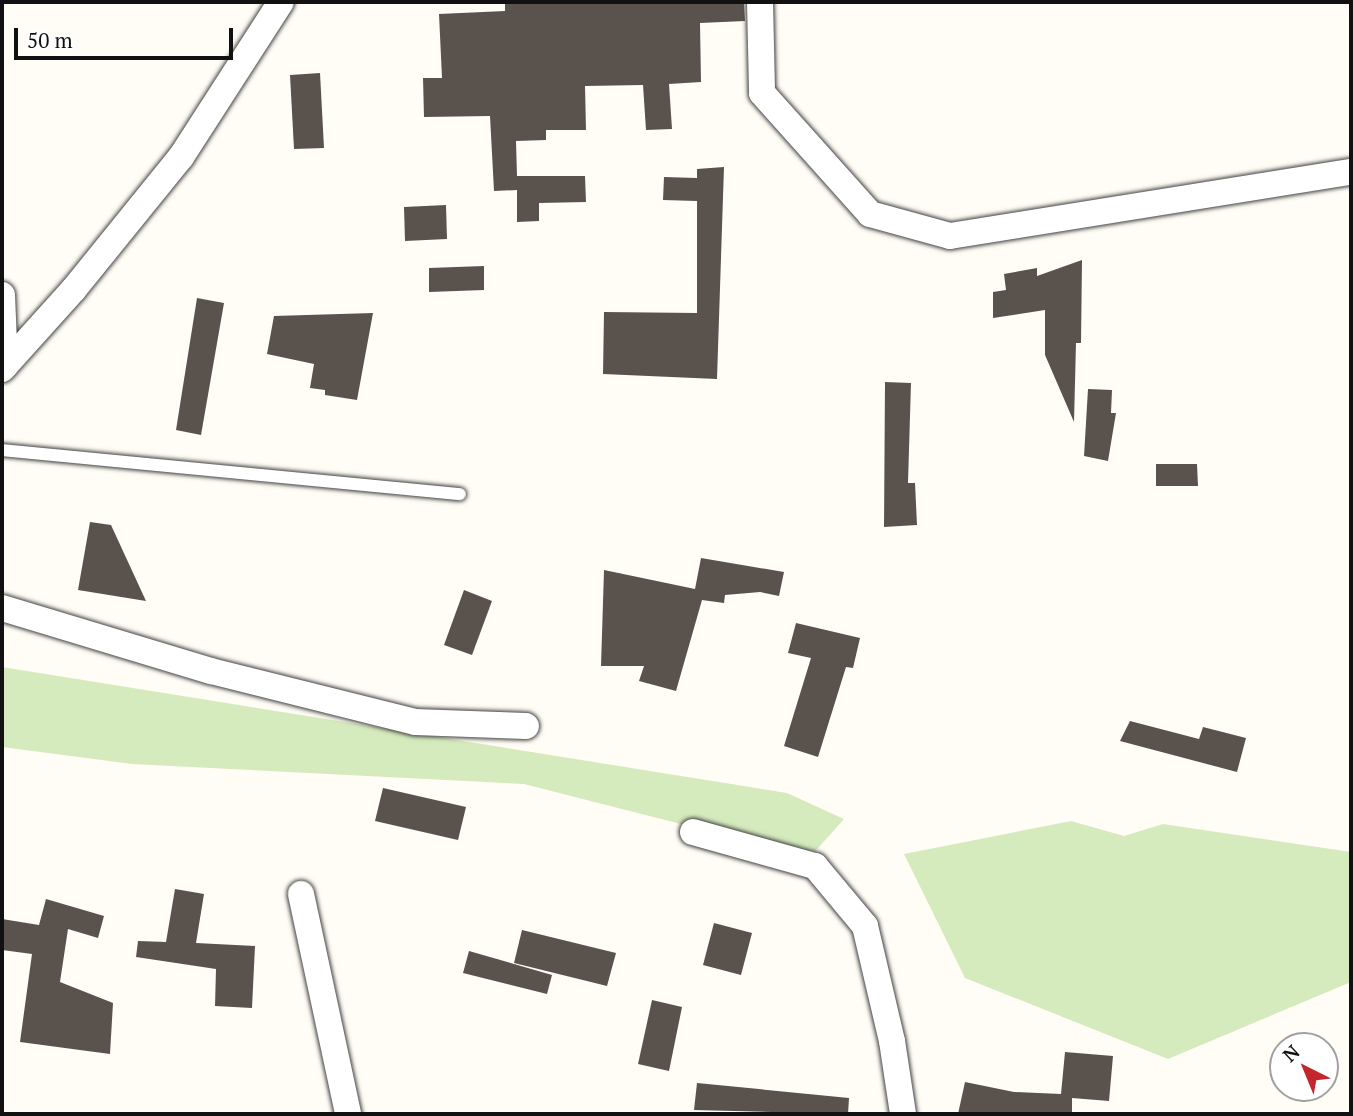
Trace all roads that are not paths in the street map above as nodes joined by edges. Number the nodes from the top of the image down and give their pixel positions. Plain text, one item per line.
1 (281, 2) edge
2 (760, 2) edge
3 (1351, 172) edge
4 (2, 295) edge
5 (3, 368) edge
6 (2, 450) edge
7 (460, 494) dead end
8 (2, 608) edge
9 (526, 726) dead end
10 (693, 832) dead end
11 (302, 894) dead end
12 (348, 1114) edge
13 (903, 1114) edge

1 - 5 street
2 - 3 street
4 - 5 street
6 - 7 lane
8 - 9 street
10 - 13 street
11 - 12 street

